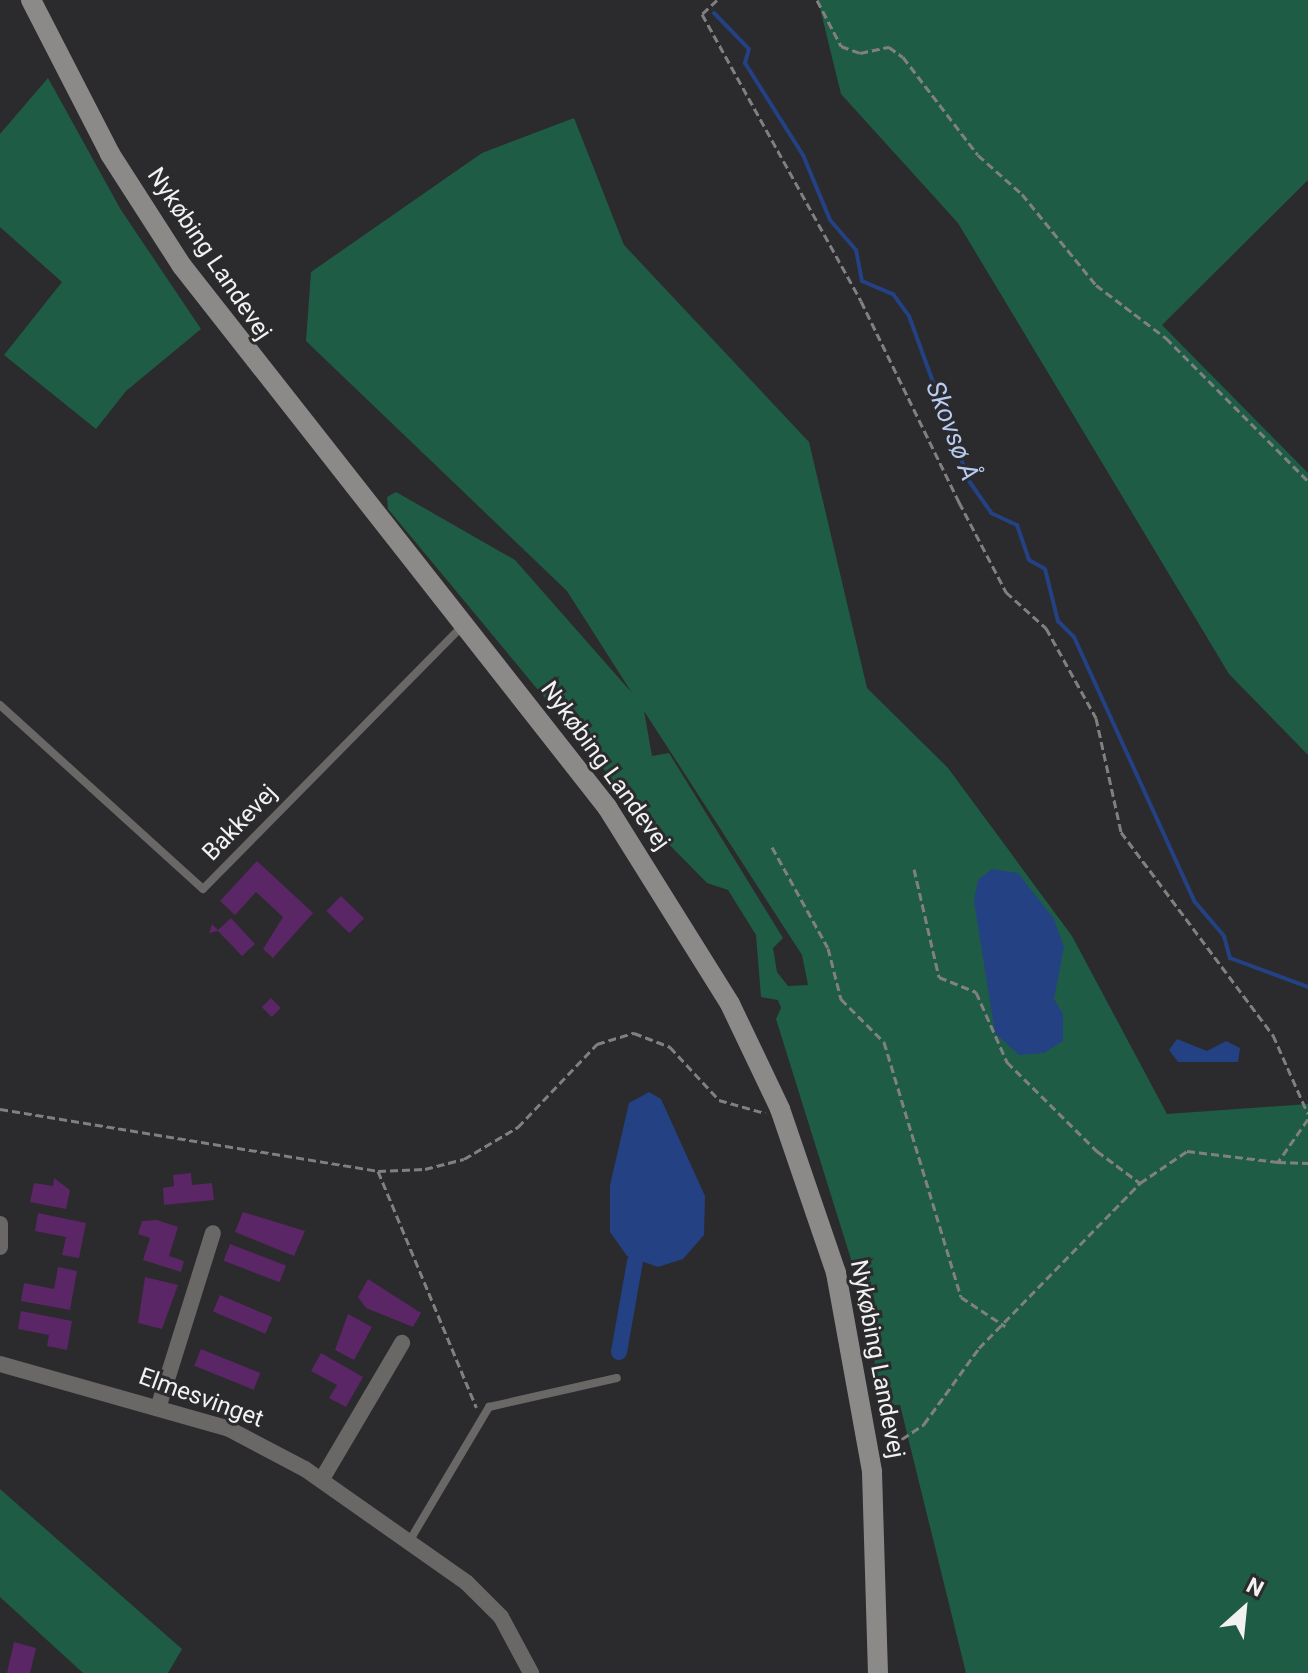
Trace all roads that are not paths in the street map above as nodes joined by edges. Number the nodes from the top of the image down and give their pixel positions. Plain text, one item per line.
1 (31, 0) edge
2 (464, 624) junction
3 (0, 705) edge
4 (0, 1224) edge
5 (213, 1233) dead end
6 (0, 1247) edge
7 (402, 1343) dead end
8 (0, 1364) edge
9 (617, 1378) dead end
10 (159, 1405) junction
11 (322, 1479) junction
12 (410, 1540) junction
13 (531, 1673) edge
14 (878, 1673) edge

1 - 2 main road, Nykøbing Landevej
2 - 3 lane, Bakkevej
2 - 14 main road, Nykøbing Landevej
4 - 6 street
5 - 10 street
7 - 11 street
8 - 10 street, Elmesvinget
9 - 12 lane
10 - 11 street, Elmesvinget
11 - 12 street, Elmesvinget
12 - 13 street, Elmesvinget

